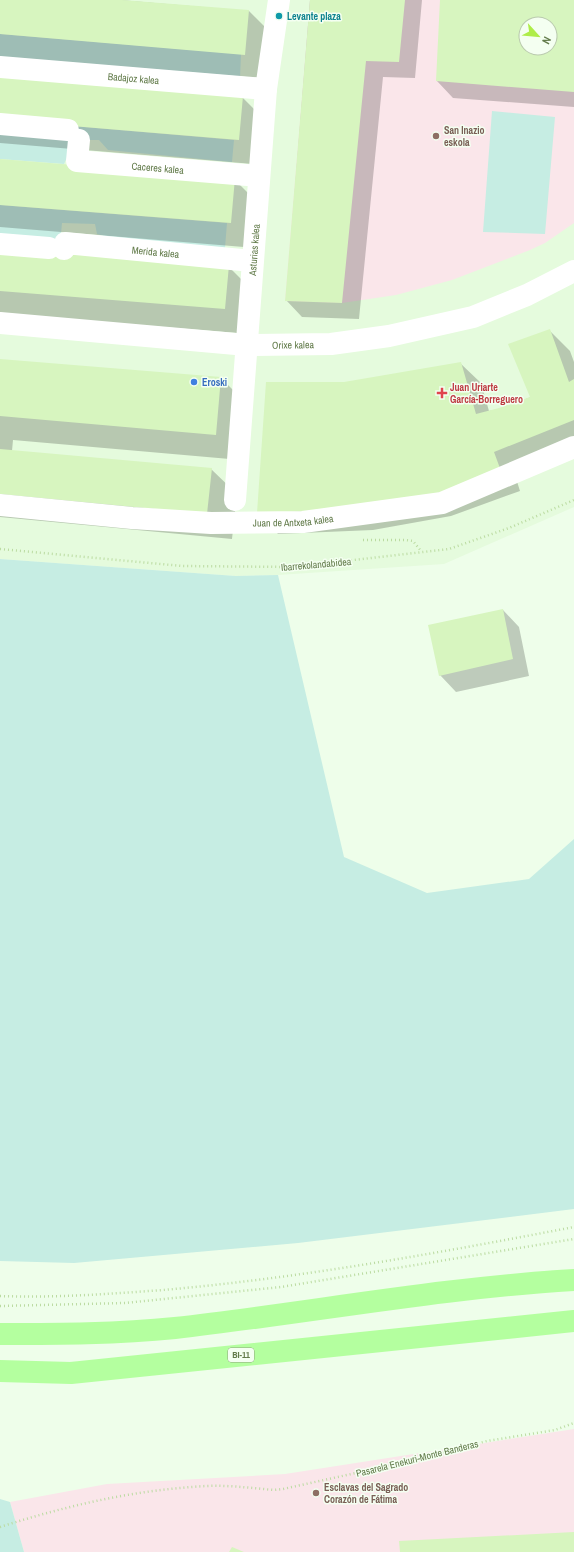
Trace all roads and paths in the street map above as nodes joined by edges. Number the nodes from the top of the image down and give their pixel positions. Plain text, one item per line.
1 (279, 0) edge
2 (0, 67) edge
3 (266, 89) junction
4 (0, 124) edge
5 (259, 176) junction
6 (0, 244) edge
7 (252, 261) junction
8 (574, 271) edge
9 (0, 323) edge
10 (247, 345) junction
11 (574, 447) edge
12 (235, 500) dead end
13 (574, 500) edge
14 (0, 505) edge
15 (0, 549) edge
16 (574, 1227) edge
17 (574, 1239) edge
18 (574, 1280) edge
19 (0, 1296) edge
20 (0, 1306) edge
21 (574, 1320) edge
22 (0, 1334) edge
23 (0, 1371) edge
24 (574, 1423) edge
25 (0, 1527) edge

1 - 3 street, Asturias kalea
2 - 3 street, Badajoz kalea
3 - 5 street, Asturias kalea
4 - 5 street, Caceres kalea
5 - 7 street, Asturias kalea
6 - 7 street, Merida kalea
7 - 10 street, Asturias kalea
8 - 10 street, Orixe kalea
9 - 10 street, Orixe kalea
10 - 12 street, Asturias kalea
11 - 14 street, Juan de Antxeta kalea
13 - 15 path, Ibarrekolandabidea
16 - 19 path
17 - 20 path
18 - 22 main road
21 - 23 main road, BI-11
24 - 25 path, Pasarela Enekuri-Monte Banderas

